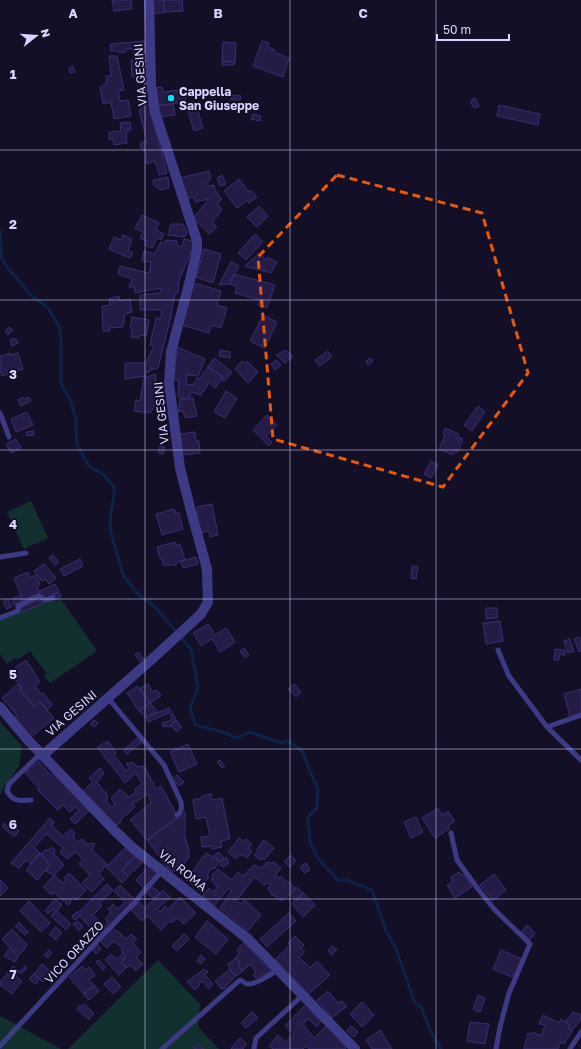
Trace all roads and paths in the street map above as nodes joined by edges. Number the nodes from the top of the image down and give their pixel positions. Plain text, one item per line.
1 (149, 0) edge
2 (0, 413) edge
3 (9, 436) dead end
4 (26, 553) dead end
5 (0, 557) edge
6 (53, 598) dead end
7 (0, 618) edge
8 (498, 650) dead end
9 (108, 698) junction
10 (0, 707) edge
11 (581, 715) edge
12 (547, 727) junction
13 (41, 755) junction
14 (581, 760) edge
15 (31, 800) dead end
16 (177, 815) dead end
17 (451, 833) dead end
18 (162, 871) junction
19 (278, 970) junction
20 (303, 995) junction
21 (581, 1032) edge
22 (0, 1046) edge
23 (353, 1048) edge
24 (162, 1049) edge
25 (254, 1049) edge
26 (496, 1049) edge
27 (570, 1049) edge

1 - 9 street, VIA GESINI
2 - 3 lane
4 - 5 lane
6 - 7 lane
8 - 12 lane
9 - 13 street, VIA GESINI
9 - 16 lane
10 - 13 street, VIA ROMA
11 - 12 lane
12 - 14 lane
13 - 15 lane
13 - 18 street, VIA ROMA
17 - 26 lane
18 - 19 street, VIA ROMA
18 - 22 lane, VICO ORAZZO
19 - 20 street, VIA ROMA
19 - 24 lane
20 - 23 street, VIA ROMA
20 - 25 lane
21 - 27 lane

